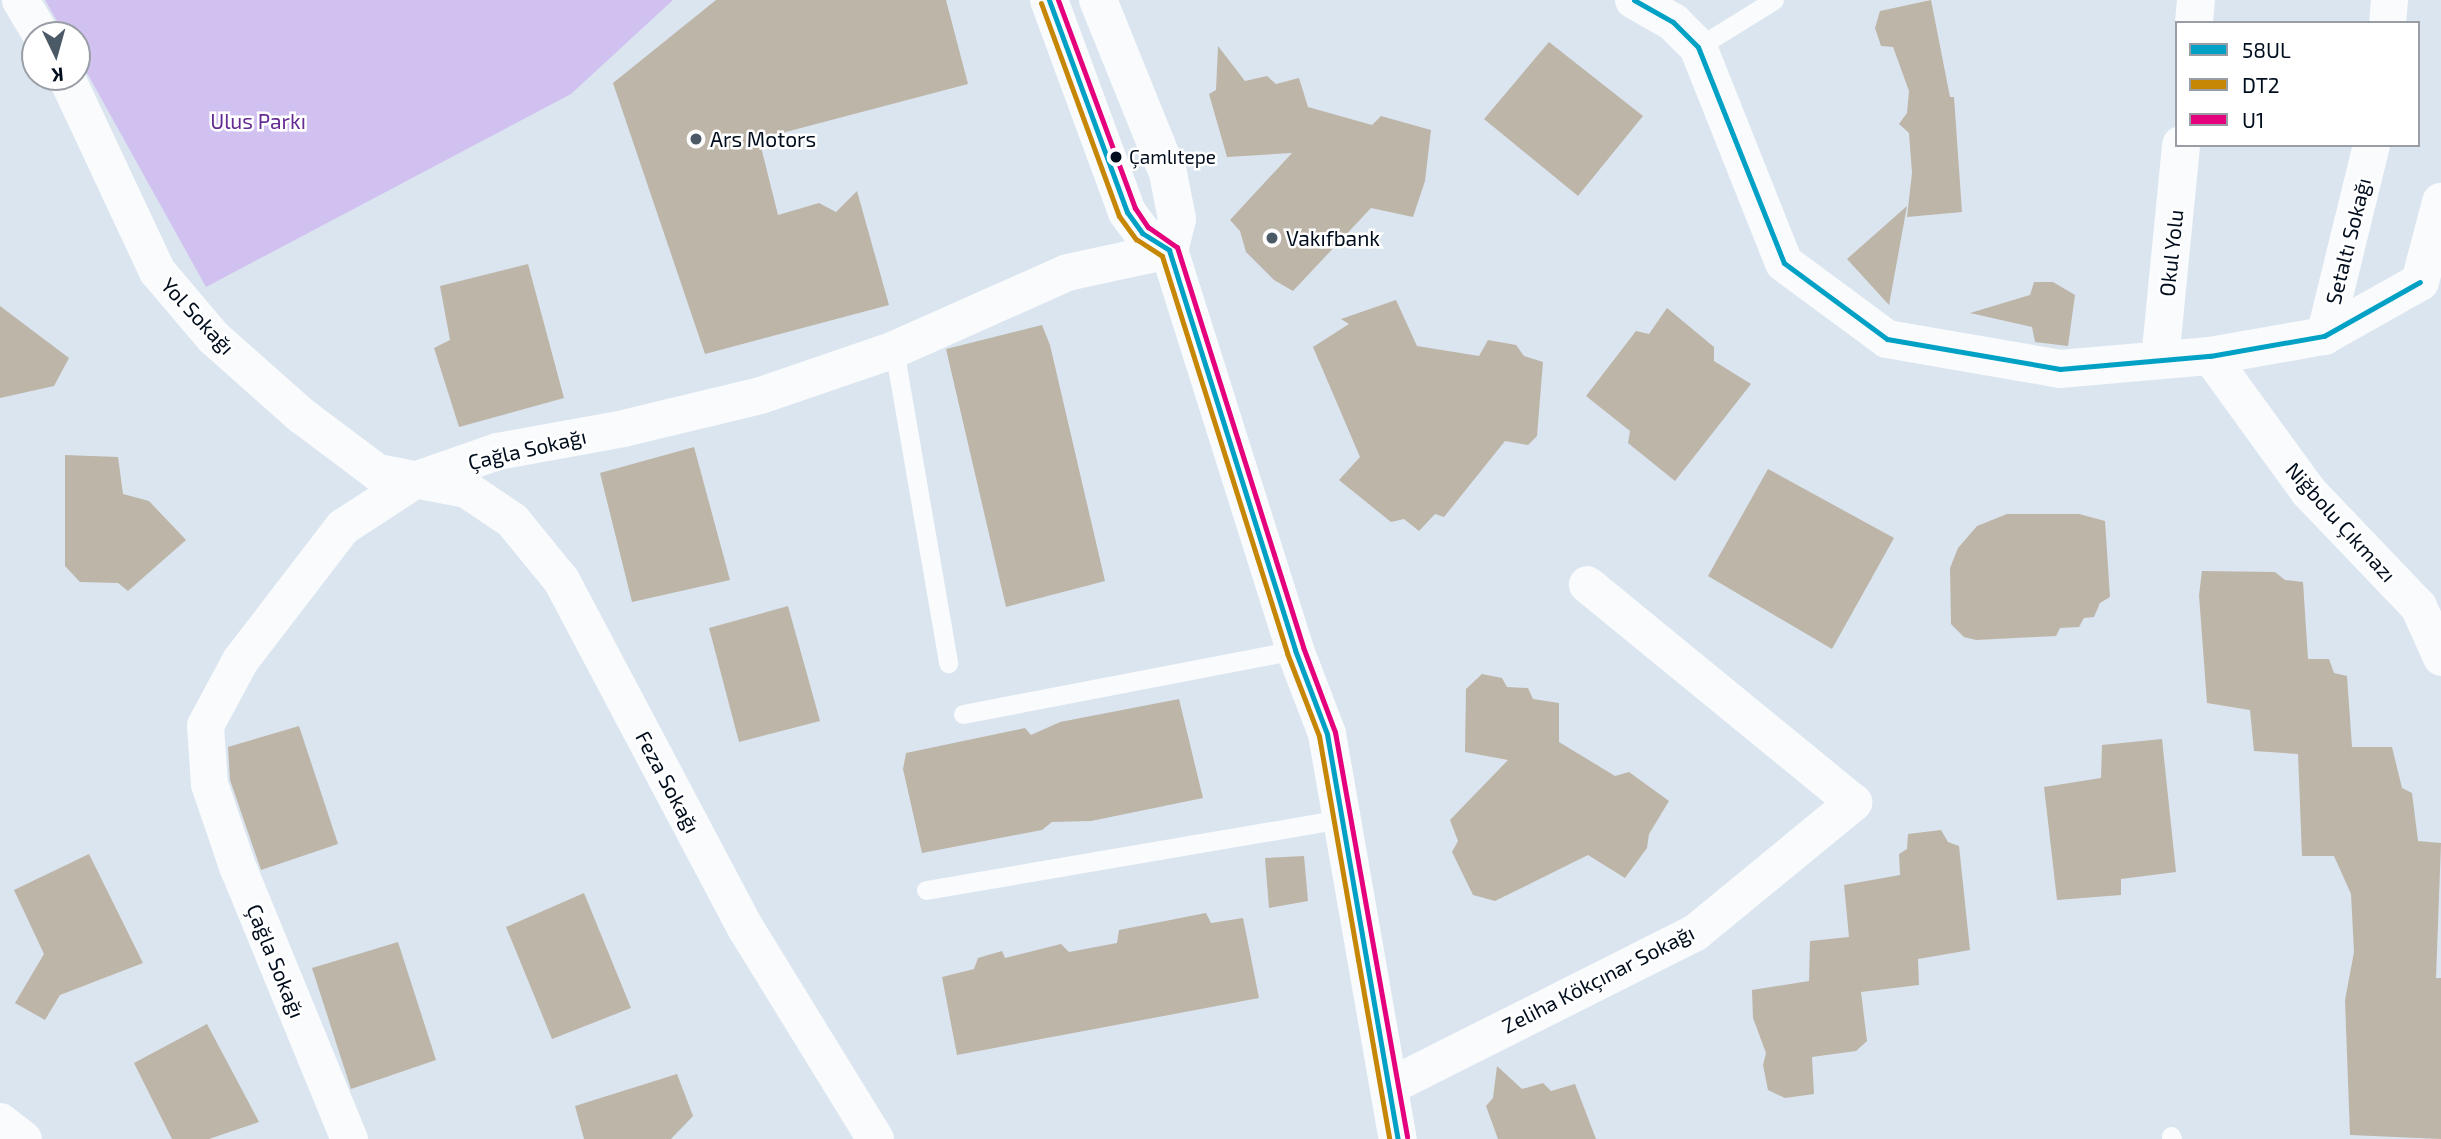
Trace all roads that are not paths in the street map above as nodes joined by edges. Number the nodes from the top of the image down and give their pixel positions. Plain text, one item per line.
1 (20, 0) edge
2 (1048, 0) edge
3 (1098, 0) edge
4 (1634, 0) edge
5 (1774, 0) edge
6 (2196, 0) edge
7 (2389, 0) edge
8 (33, 21) edge
9 (2194, 21) edge
10 (2386, 21) edge
11 (1698, 47) junction
12 (73, 91) edge
13 (2182, 147) edge
14 (2371, 147) edge
15 (2441, 202) edge
16 (1169, 250) junction
17 (2431, 284) edge
18 (2324, 336) junction
19 (894, 349) junction
20 (2210, 356) junction
21 (2160, 360) junction
22 (414, 480) junction
23 (1587, 584) dead end
24 (1295, 650) junction
25 (2441, 657) edge
26 (947, 663) dead end
27 (962, 714) dead end
28 (1342, 819) junction
29 (926, 890) dead end
30 (1389, 1086) junction
31 (0, 1121) edge
32 (23, 1139) edge
33 (349, 1139) edge
34 (875, 1139) edge
35 (1398, 1139) edge

1 - 8 street
2 - 16 main road
3 - 16 main road
4 - 11 main road
5 - 11 lane
6 - 9 main road
7 - 10 street
11 - 21 main road
12 - 22 street, Yol Sokağı
13 - 21 main road, Okul Yolu
14 - 18 street, Setaltı Sokağı
15 - 17 main road
16 - 19 street, Çağla Sokağı
16 - 24 main road
17 - 18 main road
18 - 20 main road
19 - 22 street, Çağla Sokağı
19 - 26 lane
20 - 21 main road
20 - 25 street, Niğbolu Çıkmazı
22 - 33 street, Çağla Sokağı
22 - 34 street, Feza Sokağı
23 - 30 street, Zeliha Kökçınar Sokağı
24 - 27 lane
24 - 28 main road
28 - 29 lane
28 - 30 main road
30 - 35 main road
31 - 32 street

